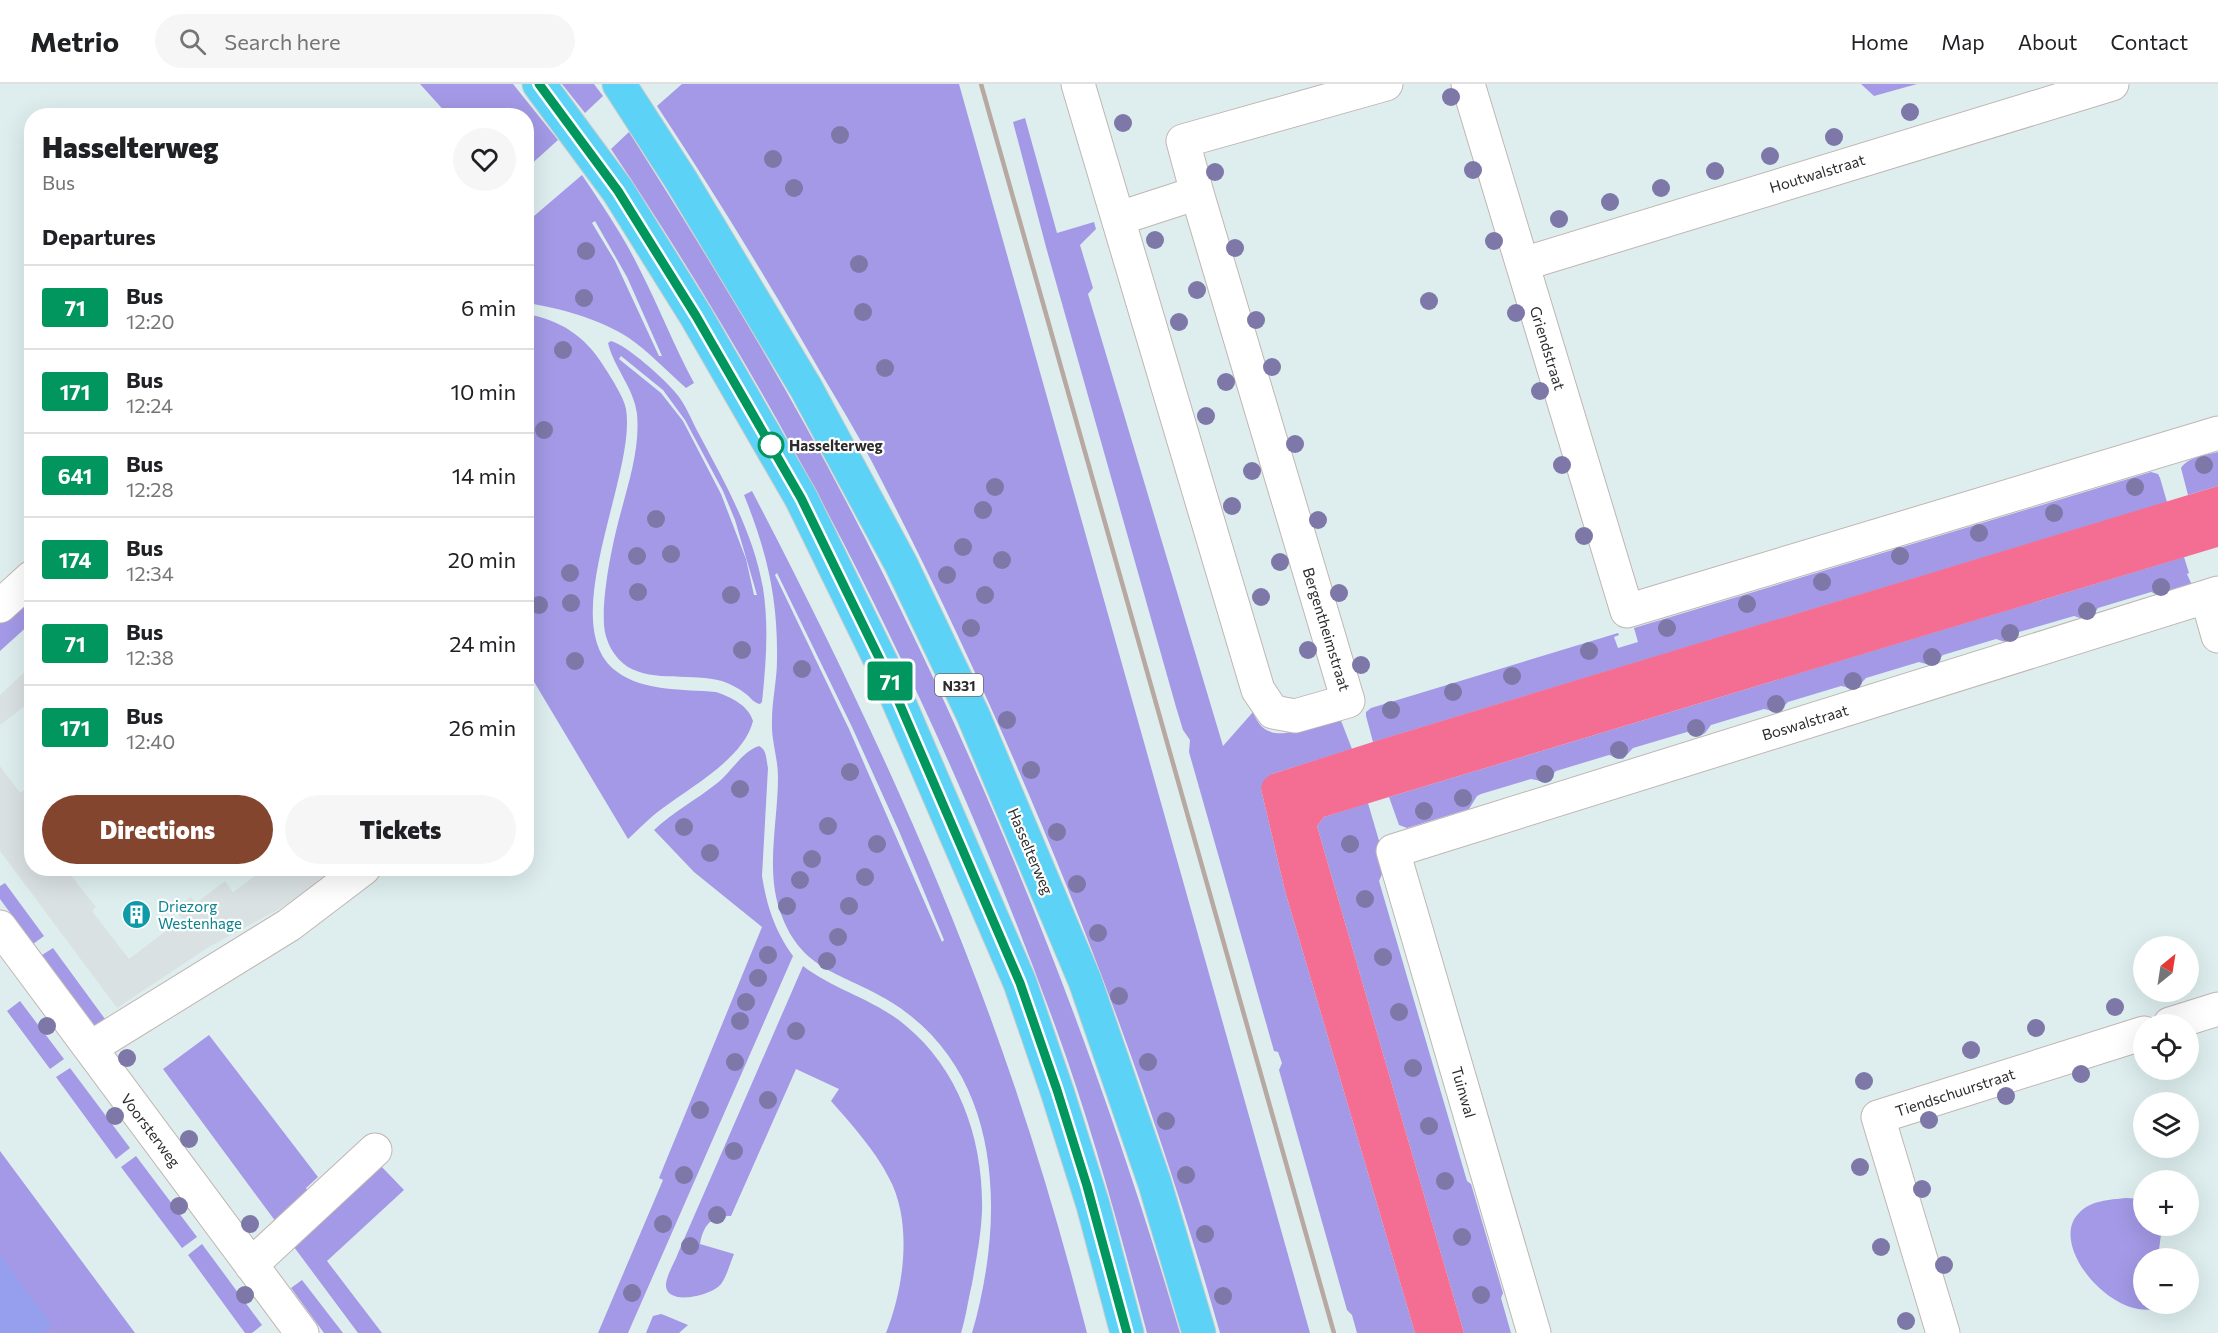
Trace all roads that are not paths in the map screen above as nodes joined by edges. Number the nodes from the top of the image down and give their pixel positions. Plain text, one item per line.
1 (539, 84) edge
2 (619, 84) edge
3 (1078, 84) edge
4 (1386, 84) edge
5 (1468, 84) edge
6 (2112, 84) edge
7 (1197, 193) junction
8 (1120, 218) junction
9 (1523, 264) junction
10 (2218, 433) edge
11 (24, 584) edge
12 (2212, 595) edge
13 (0, 606) edge
14 (2218, 636) edge
15 (1393, 851) joint
16 (353, 876) edge
17 (0, 927) edge
18 (2218, 1009) edge
19 (2199, 1015) edge
20 (2133, 1036) edge
21 (90, 1048) junction
22 (375, 1150) dead end
23 (251, 1265) junction
24 (302, 1333) edge
25 (1127, 1333) edge
26 (1200, 1333) edge
27 (1534, 1333) edge
28 (1943, 1333) edge

1 - 25 main road
2 - 26 main road, Hasselterweg / N331
3 - 8 street, Bergentheimstraat
4 - 7 street, Bergentheimstraat
5 - 9 street, Griendstraat
6 - 9 street, Houtwalstraat
7 - 8 street
7 - 8 street, Bergentheimstraat
9 - 10 street, Griendstraat
11 - 13 street
12 - 14 street
12 - 15 street, Boswalstraat
15 - 27 street, Tuinwal
16 - 21 street
17 - 21 street, Voorsterweg
18 - 19 street
20 - 28 street, Tiendschuurstraat
21 - 23 street, Voorsterweg
22 - 23 street
23 - 24 street, Voorsterweg

